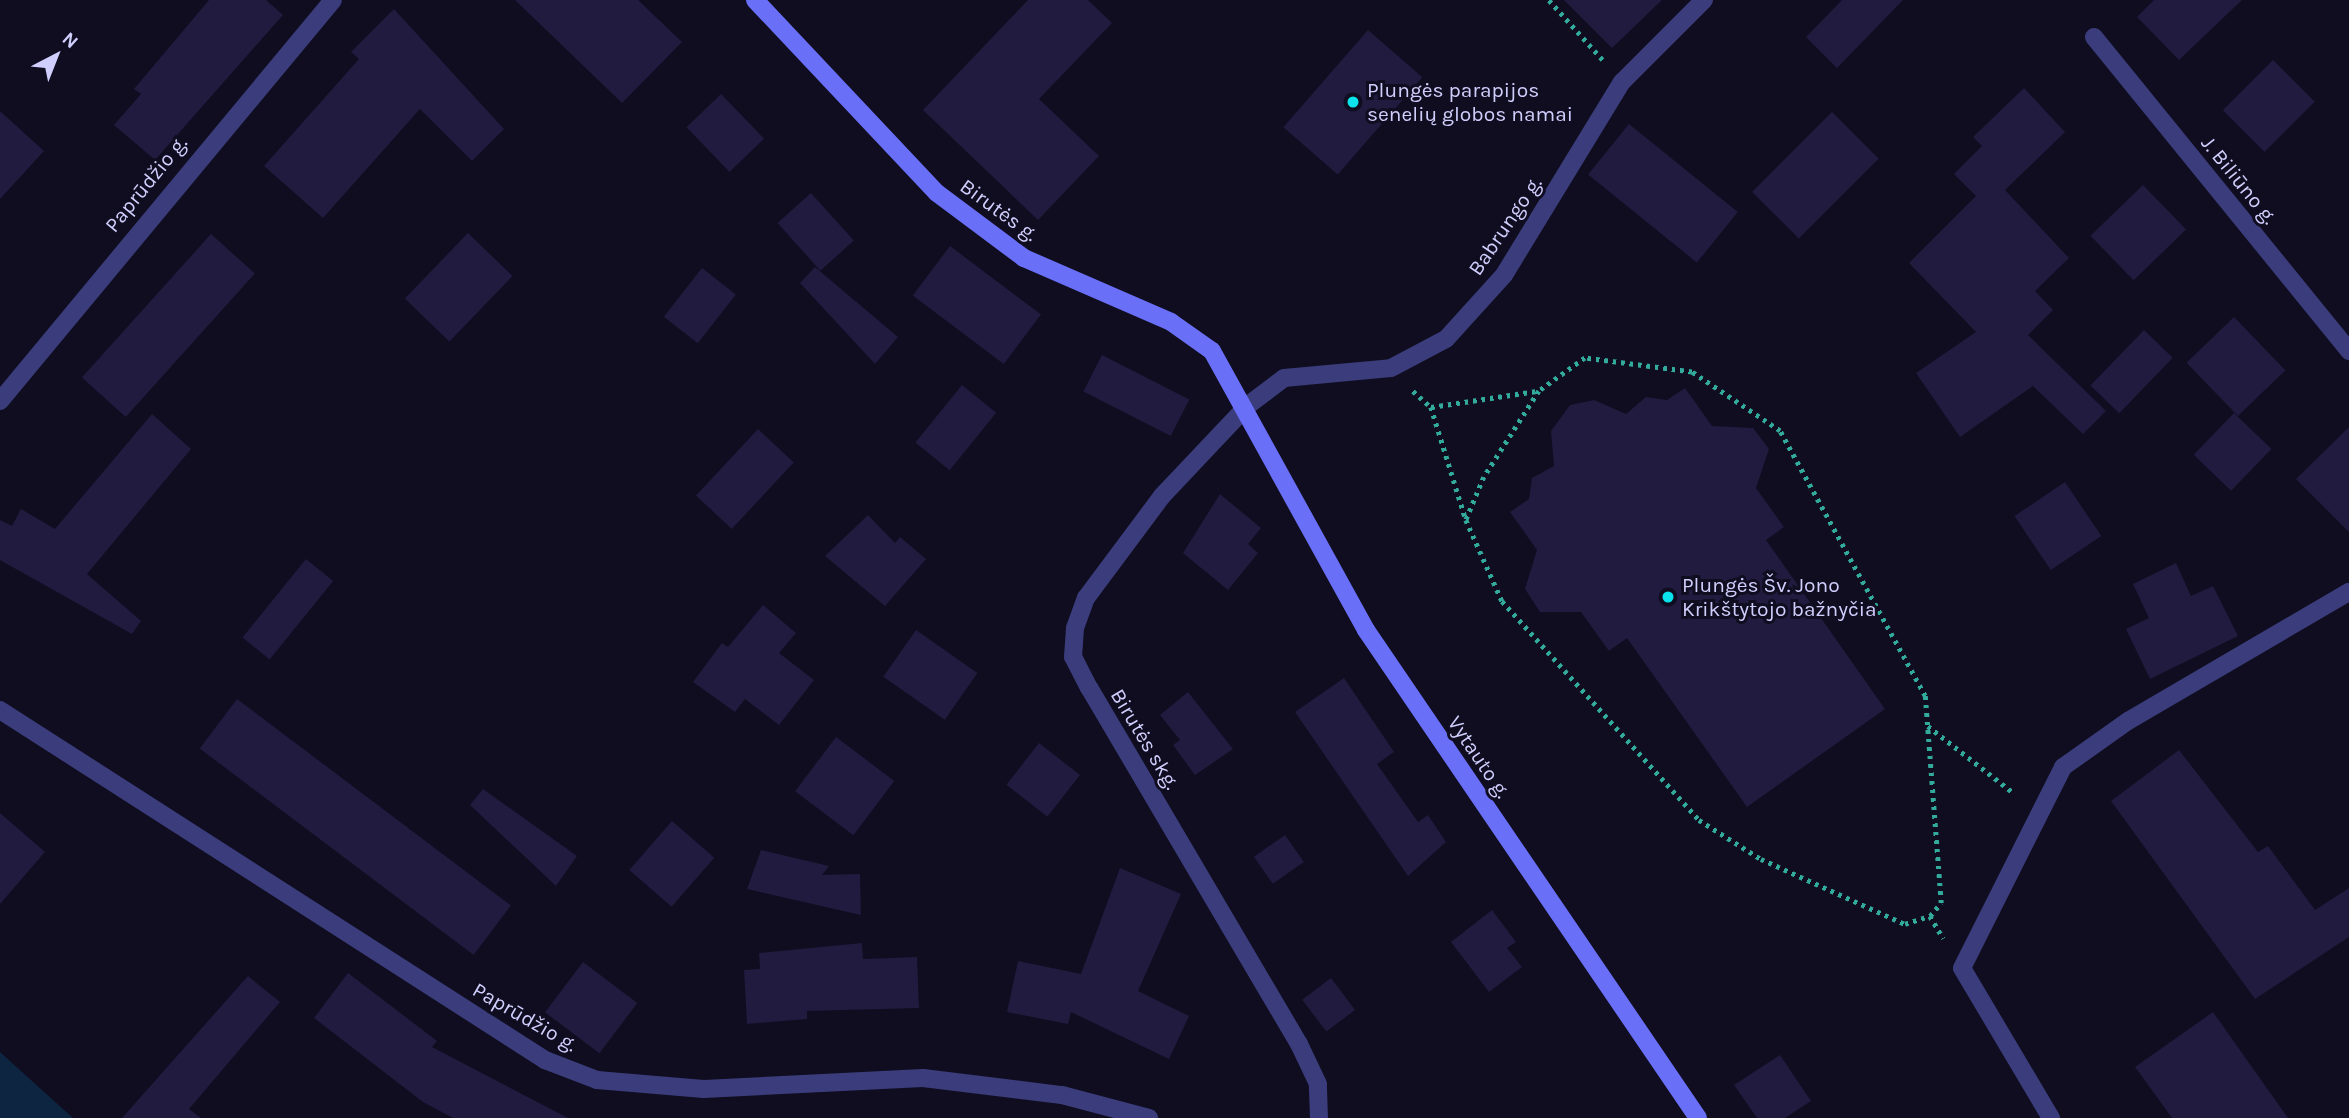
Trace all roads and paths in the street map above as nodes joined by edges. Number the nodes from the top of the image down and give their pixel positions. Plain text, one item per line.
1 (333, 0) edge
2 (755, 0) edge
3 (1549, 0) edge
4 (1704, 0) edge
5 (2094, 37) dead end
6 (1622, 82) junction
7 (2349, 351) edge
8 (1391, 368) junction
9 (1539, 391) junction
10 (0, 401) edge
11 (1247, 406) junction
12 (1431, 407) junction
13 (1466, 520) junction
14 (2349, 592) edge
15 (0, 710) edge
16 (1928, 726) junction
17 (2040, 812) junction
18 (1149, 1118) edge
19 (1319, 1118) edge
20 (1698, 1118) edge
21 (2051, 1118) edge

1 - 10 street, Paprūdžio g.
2 - 11 main road, Birutės g.
3 - 6 path
4 - 6 street, Babrungo g.
5 - 7 street, J. Biliūno g.
6 - 8 street, Babrungo g.
8 - 11 street, Babrungo g.
8 - 12 path
9 - 12 path
9 - 13 path
9 - 16 path
11 - 19 street, Birutės skg.
11 - 20 main road, Vytauto g.
12 - 13 path
13 - 16 path
14 - 17 street
15 - 18 street, Paprūdžio g.
16 - 17 path
17 - 21 street

